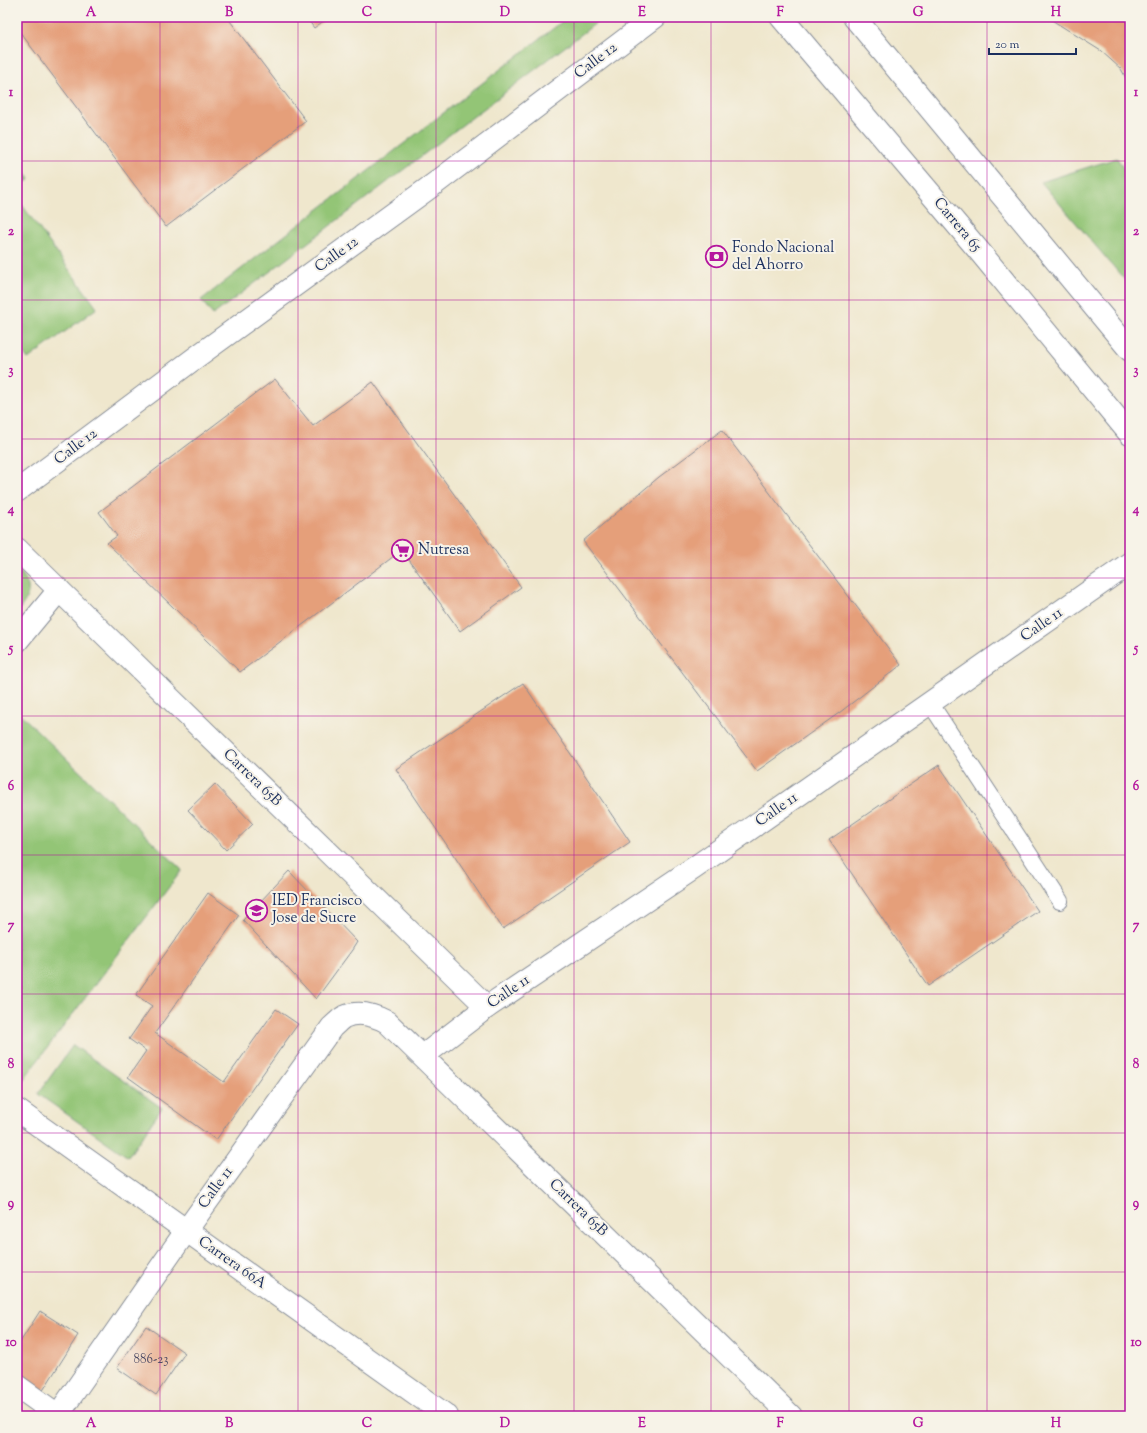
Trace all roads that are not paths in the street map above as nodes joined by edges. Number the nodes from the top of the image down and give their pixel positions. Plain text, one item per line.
1 (655, 17) edge
2 (781, 17) edge
3 (854, 17) edge
4 (1130, 350) edge
5 (1130, 434) edge
6 (17, 491) edge
7 (17, 548) edge
8 (1130, 563) edge
9 (59, 590) junction
10 (17, 642) edge
11 (930, 703) junction
12 (1060, 901) dead end
13 (487, 1007) junction
14 (358, 1013) joint
15 (423, 1056) junction
16 (17, 1110) edge
17 (186, 1231) junction
18 (17, 1386) edge
19 (59, 1415) edge
20 (447, 1416) edge
21 (791, 1416) edge

1 - 6 street, Calle 12
2 - 5 street, Carrera 65
3 - 4 street
7 - 9 street, Carrera 65B
8 - 11 street, Calle 11
9 - 10 street
9 - 13 street, Carrera 65B
11 - 12 lane
11 - 13 street, Calle 11
13 - 15 street, Calle 11
14 - 15 street, Carrera 65B
14 - 17 street, Calle 11
15 - 21 street, Carrera 65B
16 - 17 street, Carrera 66A
17 - 19 street, Calle 11
17 - 20 street, Carrera 66A
18 - 19 street

